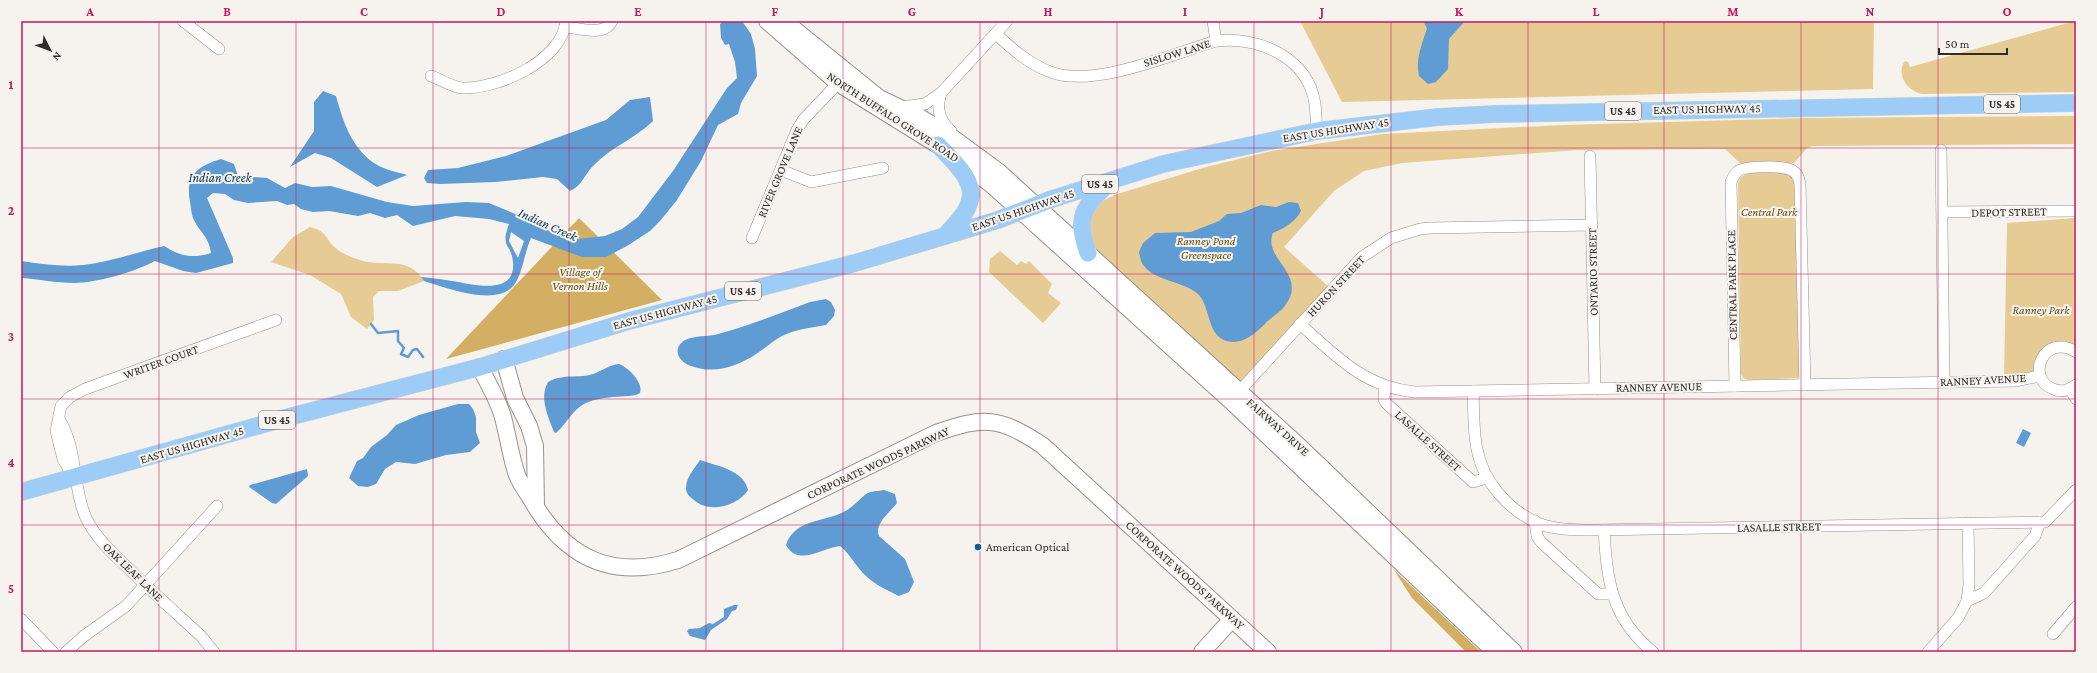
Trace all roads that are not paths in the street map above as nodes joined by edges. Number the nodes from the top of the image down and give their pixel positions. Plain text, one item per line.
1 (183, 21) edge
2 (612, 21) edge
3 (767, 21) edge
4 (784, 21) edge
5 (1007, 21) edge
6 (1213, 21) edge
7 (566, 24) edge
8 (996, 34) junction
9 (1216, 41) junction
10 (219, 49) dead end
11 (431, 76) dead end
12 (843, 79) junction
13 (940, 93) junction
14 (2076, 103) edge
15 (892, 106) junction
16 (1317, 131) junction
17 (938, 145) junction
18 (1941, 150) dead end
19 (1590, 156) dead end
20 (986, 162) junction
21 (883, 168) dead end
22 (781, 170) junction
23 (1112, 180) junction
24 (1037, 205) junction
25 (1021, 211) junction
26 (2076, 211) edge
27 (1943, 212) junction
28 (1592, 225) junction
29 (945, 236) junction
30 (752, 238) dead end
31 (1088, 253) junction
32 (276, 320) dead end
33 (1300, 324) junction
34 (2076, 352) edge
35 (504, 360) junction
36 (480, 367) junction
37 (2040, 376) junction
38 (1944, 382) junction
39 (1805, 385) junction
40 (1385, 386) junction
41 (1735, 386) junction
42 (2073, 387) edge
43 (1595, 389) junction
44 (1473, 391) junction
45 (1235, 396) junction
46 (2076, 399) edge
47 (74, 478) junction
48 (1487, 478) junction
49 (2076, 490) edge
50 (21, 492) edge
51 (217, 506) dead end
52 (536, 507) junction
53 (1535, 521) junction
54 (2040, 522) junction
55 (1968, 523) junction
56 (1604, 530) junction
57 (145, 585) junction
58 (1611, 594) junction
59 (1967, 601) junction
60 (2076, 608) edge
61 (1232, 619) junction
62 (21, 620) edge
63 (2053, 634) dead end
64 (54, 652) edge
65 (66, 652) edge
66 (214, 652) edge
67 (1202, 652) edge
68 (1268, 652) edge
69 (1495, 652) edge
70 (1514, 652) edge
71 (1653, 652) edge
72 (1928, 652) edge

1 - 10 street
2 - 7 street
3 - 12 main road, NORTH BUFFALO GROVE ROAD
4 - 12 main road, NORTH BUFFALO GROVE ROAD
5 - 8 street
6 - 9 street
7 - 11 street
8 - 9 street, SISLOW LANE
8 - 13 street
9 - 16 street, SISLOW LANE
12 - 15 main road, NORTH BUFFALO GROVE ROAD
12 - 17 main road, NORTH BUFFALO GROVE ROAD
12 - 22 street, RIVER GROVE LANE
13 - 15 street
13 - 20 street
14 - 16 main road, EAST US HIGHWAY 45 / US 45
15 - 20 main road, NORTH BUFFALO GROVE ROAD
16 - 23 main road, EAST US HIGHWAY 45 / US 45
17 - 25 main road, NORTH BUFFALO GROVE ROAD
17 - 29 main road
18 - 27 street
19 - 28 street, ONTARIO STREET
20 - 24 main road, NORTH BUFFALO GROVE ROAD
21 - 22 street
22 - 30 street, RIVER GROVE LANE
23 - 24 main road, EAST US HIGHWAY 45 / US 45
23 - 31 main road
24 - 25 main road, EAST US HIGHWAY 45 / US 45
24 - 31 main road, FAIRWAY DRIVE
25 - 29 main road, EAST US HIGHWAY 45 / US 45
25 - 45 main road, FAIRWAY DRIVE
26 - 27 street, DEPOT STREET
27 - 38 street
28 - 33 street, HURON STREET
28 - 43 street, ONTARIO STREET
29 - 35 main road, EAST US HIGHWAY 45 / US 45
31 - 45 main road, FAIRWAY DRIVE
32 - 47 street, WRITER COURT
33 - 40 street, RANNEY AVENUE
33 - 45 street, HURON STREET
34 - 37 street
35 - 36 main road, EAST US HIGHWAY 45 / US 45
35 - 52 main road, CORPORATE WOODS PARKWAY
36 - 47 main road, EAST US HIGHWAY 45 / US 45
36 - 52 main road, CORPORATE WOODS PARKWAY
37 - 38 street, RANNEY AVENUE
37 - 42 street
38 - 39 street, RANNEY AVENUE
39 - 41 street, RANNEY AVENUE
39 - 41 street, CENTRAL PARK PLACE
40 - 44 street, RANNEY AVENUE
40 - 48 street, LASALLE STREET
41 - 43 street, RANNEY AVENUE
42 - 46 street
43 - 44 street, RANNEY AVENUE
44 - 48 street, LASALLE STREET
45 - 69 main road, FAIRWAY DRIVE
45 - 70 main road, FAIRWAY DRIVE
47 - 50 main road, EAST US HIGHWAY 45 / US 45
47 - 57 street, OAK LEAF LANE
48 - 53 street, LASALLE STREET
49 - 54 street
51 - 57 street
52 - 61 main road, CORPORATE WOODS PARKWAY
53 - 56 street, LASALLE STREET
53 - 58 street
54 - 55 street, LASALLE STREET
54 - 59 street
55 - 56 street, LASALLE STREET
55 - 59 street
56 - 58 street
57 - 65 street
57 - 66 street, OAK LEAF LANE
58 - 71 street
59 - 72 street
60 - 63 street
61 - 67 main road
61 - 68 main road, CORPORATE WOODS PARKWAY
62 - 64 street

